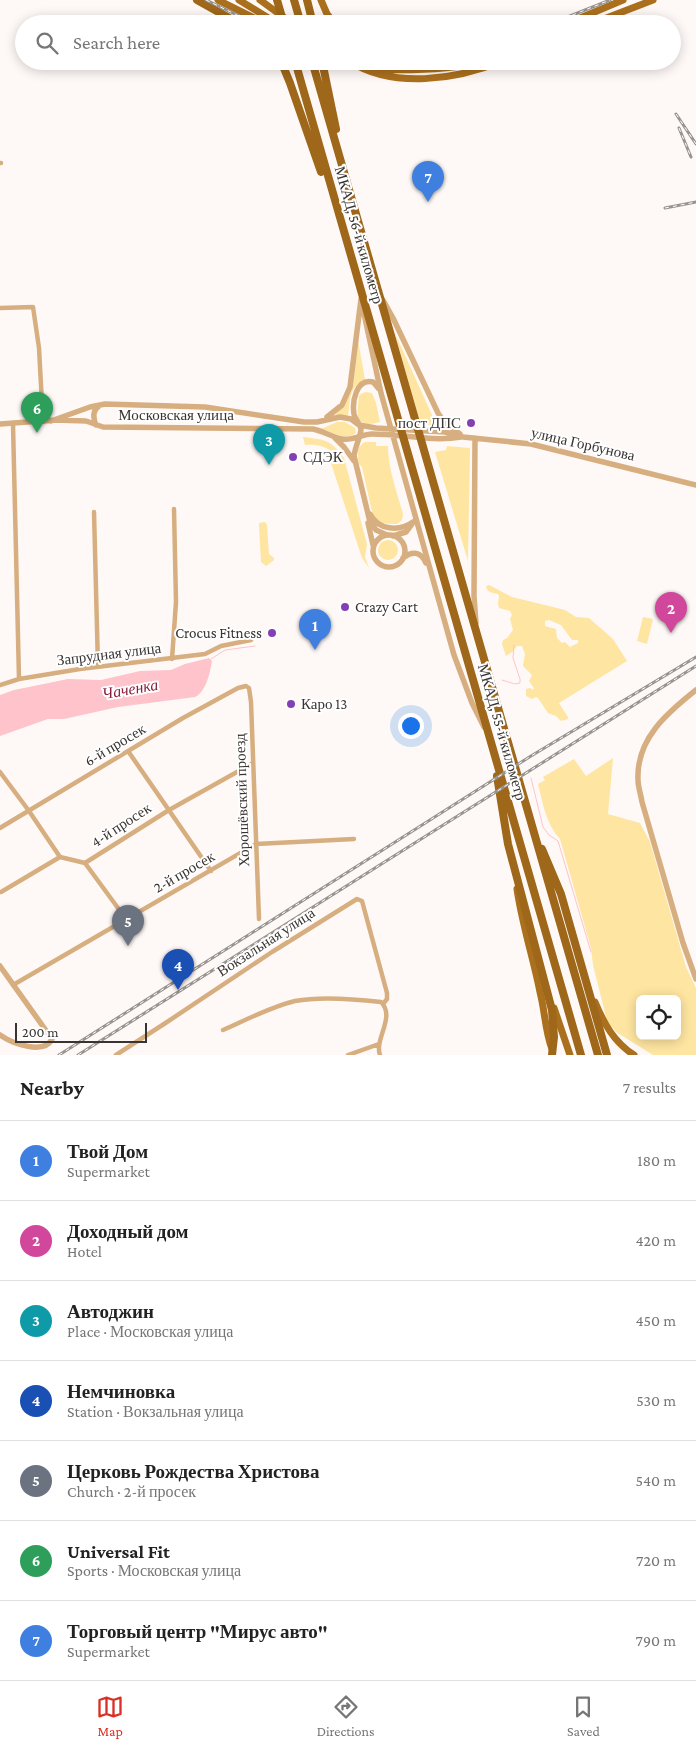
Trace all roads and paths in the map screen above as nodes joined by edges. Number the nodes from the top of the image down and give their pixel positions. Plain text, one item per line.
1 (192, 0) edge
2 (196, 0) edge
3 (218, 0) edge
4 (239, 0) edge
5 (260, 0) edge
6 (277, 0) edge
7 (294, 0) edge
8 (307, 0) edge
9 (321, 0) edge
10 (623, 0) edge
11 (653, 0) edge
12 (220, 15) edge
13 (224, 15) edge
14 (248, 15) edge
15 (263, 15) edge
16 (281, 15) edge
17 (281, 15) edge
18 (298, 15) edge
19 (311, 15) edge
20 (328, 15) edge
21 (587, 15) edge
22 (615, 15) edge
23 (284, 70) edge
24 (298, 70) edge
25 (315, 70) edge
26 (324, 70) edge
27 (367, 70) edge
28 (381, 70) edge
29 (417, 70) edge
30 (476, 70) edge
31 (348, 185) junction
32 (336, 208) junction
33 (358, 284) junction
34 (378, 292) junction
35 (360, 299) junction
36 (0, 308) edge
37 (381, 393) junction
38 (100, 405) junction
39 (413, 412) joint
40 (397, 416) joint
41 (51, 420) junction
42 (324, 420) junction
43 (43, 422) junction
44 (0, 424) edge
45 (13, 424) junction
46 (359, 424) junction
47 (96, 425) junction
48 (320, 430) junction
49 (452, 430) junction
50 (376, 431) junction
51 (331, 435) junction
52 (446, 435) junction
53 (463, 436) junction
54 (358, 437) junction
55 (475, 438) junction
56 (355, 462) junction
57 (696, 484) edge
58 (412, 500) junction
59 (366, 506) junction
60 (174, 510) dead end
61 (94, 512) dead end
62 (413, 522) junction
63 (390, 535) junction
64 (374, 546) junction
65 (403, 558) junction
66 (431, 572) junction
67 (251, 640) dead end
68 (480, 648) junction
69 (172, 659) junction
70 (98, 667) junction
71 (19, 679) junction
72 (0, 685) edge
73 (244, 686) joint
74 (696, 690) edge
75 (490, 740) junction
76 (494, 751) junction
77 (128, 752) junction
78 (253, 763) junction
79 (0, 772) edge
80 (169, 810) junction
81 (29, 811) junction
82 (0, 828) edge
83 (533, 829) junction
84 (354, 839) dead end
85 (256, 844) junction
86 (60, 857) junction
87 (85, 863) junction
88 (211, 871) junction
89 (515, 871) junction
90 (1, 892) edge
91 (126, 919) junction
92 (259, 919) dead end
93 (0, 966) edge
94 (696, 979) edge
95 (13, 985) junction
96 (588, 988) junction
97 (548, 991) junction
98 (383, 1004) junction
99 (223, 1030) dead end
100 (0, 1035) edge
101 (378, 1044) junction
102 (597, 1052) edge
103 (116, 1055) edge
104 (348, 1055) edge
105 (380, 1055) edge
106 (554, 1055) edge
107 (570, 1055) edge
108 (581, 1055) edge
109 (607, 1055) edge
110 (634, 1055) edge

1 - 12 main road
2 - 13 highway
3 - 14 main road
4 - 15 main road
5 - 16 main road
6 - 17 highway
7 - 18 highway
8 - 19 highway
9 - 20 main road
10 - 21 main road
11 - 22 main road
23 - 32 highway
24 - 32 highway, МКАД, 56-й километр
25 - 31 highway, МКАД, 56-й километр
26 - 31 highway
27 - 30 main road
28 - 29 main road
31 - 34 highway, МКАД, 56-й километр
32 - 33 highway, МКАД, 56-й километр
33 - 35 street
33 - 40 highway, МКАД, 56-й километр
34 - 39 highway, МКАД, 56-й километр
34 - 49 street
35 - 37 street
35 - 42 street
36 - 43 street
37 - 46 street
37 - 58 street
38 - 41 street, Московская улица
38 - 42 street, Московская улица
38 - 47 street
39 - 68 highway, МКАД, 55-й километр
40 - 75 highway, МКАД, 55-й километр
41 - 43 street, Московская улица
41 - 47 street, Московская улица
42 - 46 street, Московская улица
42 - 48 street
43 - 45 street, Московская улица
44 - 45 street, Московская улица
45 - 71 street
46 - 50 street, улица Горбунова
46 - 54 street
47 - 48 street, Московская улица
48 - 51 street, Московская улица
49 - 52 street
49 - 53 street
50 - 52 street, улица Горбунова
50 - 54 street, улица Горбунова
51 - 54 street, улица Горбунова
51 - 56 street
52 - 53 street, улица Горбунова
53 - 55 street, улица Горбунова
54 - 56 street
55 - 57 street, улица Горбунова
55 - 68 street
56 - 59 street
58 - 62 street
58 - 66 street
59 - 62 street
59 - 63 street
59 - 64 street
60 - 69 street
61 - 70 street
62 - 63 street
63 - 64 street
63 - 65 street
64 - 65 street
65 - 66 street
66 - 75 street
67 - 69 street, Запрудная улица
68 - 83 highway, МКАД, 55-й километр
69 - 70 street, Запрудная улица
70 - 71 street, Запрудная улица
71 - 72 street, Запрудная улица
73 - 77 street, 6-й просек
73 - 78 street, Хорошёвский проезд
74 - 94 street
75 - 76 highway, МКАД, 55-й километр
76 - 89 highway
76 - 108 highway, МКАД, 55-й километр
77 - 80 street
77 - 81 street, 6-й просек
78 - 80 street, 4-й просек
78 - 85 street, Хорошёвский проезд
79 - 81 street
80 - 87 street, 4-й просек
80 - 88 street
81 - 82 street, 6-й просек
81 - 86 street
83 - 96 highway
83 - 102 highway, МКАД, 55-й километр
84 - 85 street, 2-й просек
85 - 88 street, 2-й просек
85 - 92 street, Хорошёвский проезд
86 - 87 street, 4-й просек
86 - 90 street
87 - 91 street
88 - 91 street, 2-й просек
89 - 97 highway
89 - 106 main road
91 - 95 street, 2-й просек
93 - 95 street
95 - 100 street
96 - 109 highway
96 - 110 main road
97 - 106 highway
97 - 107 main road
98 - 99 street
98 - 101 street
98 - 103 street, Вокзальная улица
101 - 104 street
101 - 105 street

